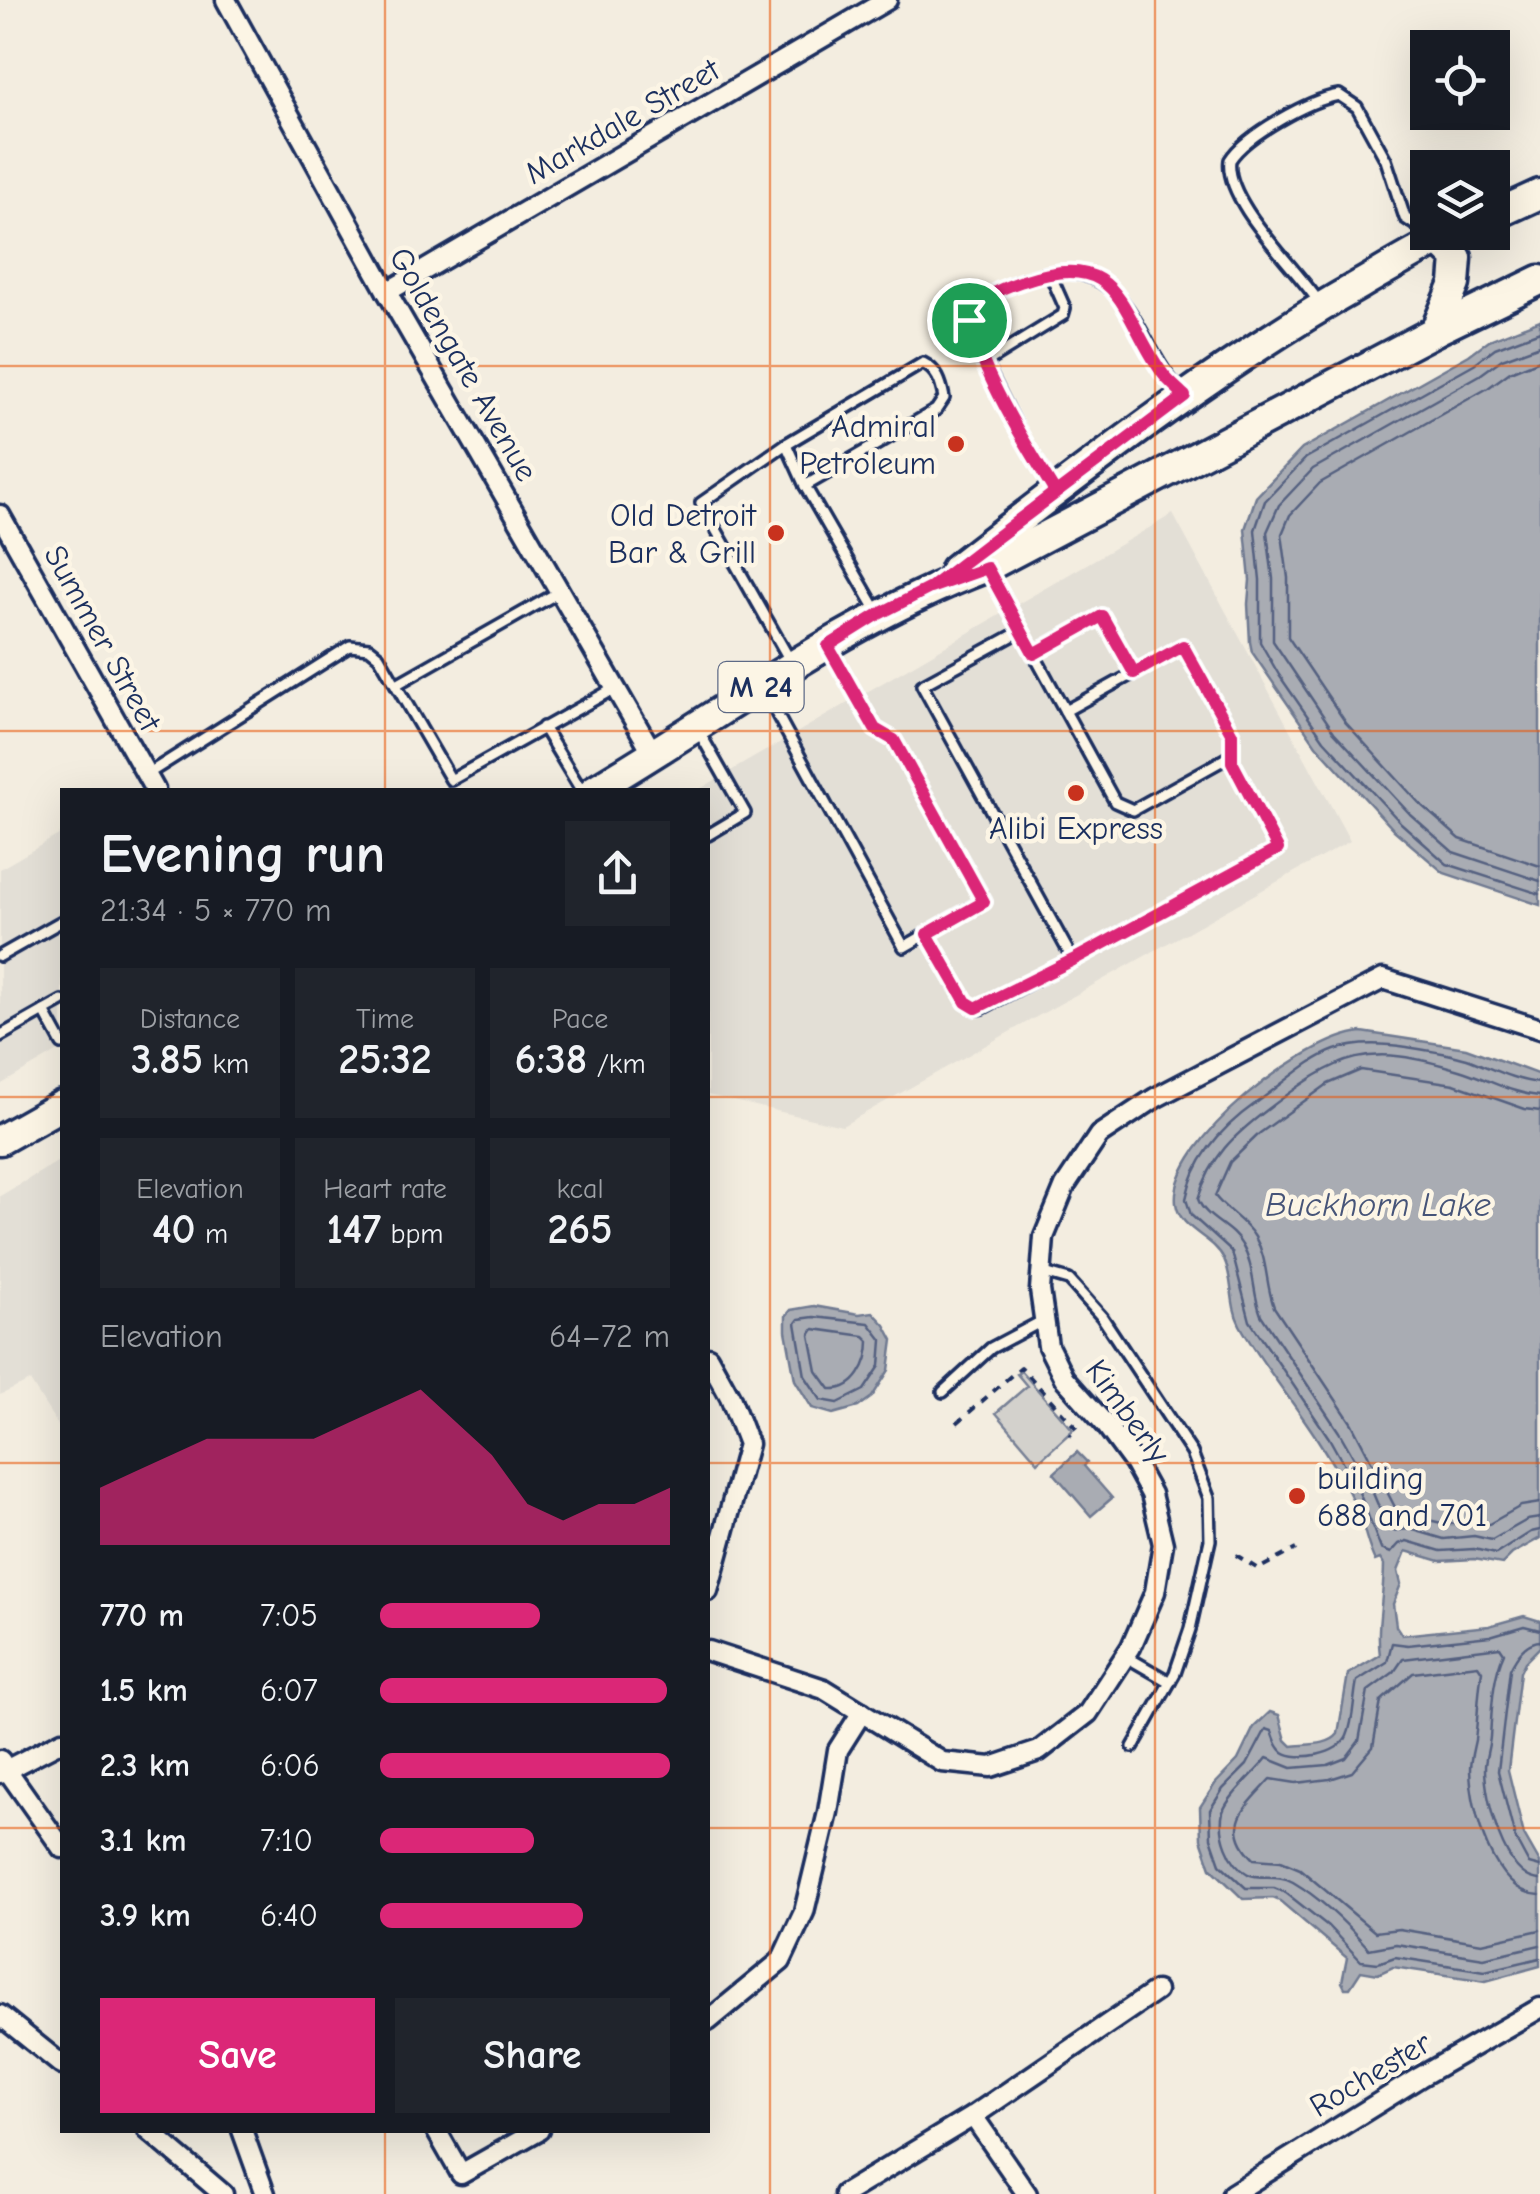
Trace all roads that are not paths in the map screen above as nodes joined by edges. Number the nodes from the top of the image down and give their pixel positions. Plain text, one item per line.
1 (226, 0) edge
2 (887, 0) edge
3 (1540, 194) edge
4 (1510, 208) edge
5 (1410, 220) edge
6 (1422, 250) edge
7 (1454, 250) edge
8 (1050, 274) junction
9 (1540, 280) edge
10 (387, 292) junction
11 (1322, 306) junction
12 (1435, 331) junction
13 (986, 363) junction
14 (1185, 396) junction
15 (786, 444) junction
16 (805, 486) junction
17 (1055, 492) junction
18 (0, 515) edge
19 (987, 568) junction
20 (930, 588) junction
21 (560, 592) junction
22 (879, 614) junction
23 (1022, 631) junction
24 (828, 646) junction
25 (1034, 654) junction
26 (794, 667) junction
27 (1134, 673) junction
28 (397, 684) junction
29 (762, 687) junction
30 (615, 688) junction
31 (1065, 711) junction
32 (543, 727) junction
33 (697, 728) junction
34 (654, 755) junction
35 (1232, 756) junction
36 (150, 783) edge
37 (453, 785) edge
38 (580, 788) edge
39 (597, 788) edge
40 (710, 834) edge
41 (60, 923) edge
42 (927, 934) junction
43 (0, 956) edge
44 (1073, 960) junction
45 (60, 1002) edge
46 (44, 1011) junction
47 (1540, 1030) edge
48 (0, 1036) edge
49 (60, 1040) edge
50 (60, 1106) edge
51 (0, 1140) edge
52 (1041, 1272) junction
53 (1044, 1320) junction
54 (710, 1362) edge
55 (943, 1392) dead end
56 (710, 1584) edge
57 (710, 1653) edge
58 (1126, 1656) junction
59 (1170, 1682) junction
60 (862, 1712) junction
61 (60, 1742) edge
62 (1133, 1747) dead end
63 (2, 1767) edge
64 (60, 1845) edge
65 (1156, 1991) dead end
66 (1540, 2008) edge
67 (0, 2014) edge
68 (710, 2019) edge
69 (60, 2062) edge
70 (973, 2116) junction
71 (152, 2133) edge
72 (243, 2133) edge
73 (438, 2133) edge
74 (534, 2133) edge
75 (223, 2194) edge
76 (265, 2194) edge
77 (844, 2194) edge
78 (1027, 2194) edge
79 (1232, 2194) edge

1 - 10 street, Goldengate Avenue
2 - 10 street, Markdale Street
3 - 4 main road
5 - 11 lane
6 - 11 main road, M 24
7 - 12 main road
8 - 13 lane
8 - 13 lane
8 - 14 lane
9 - 12 main road, M 24
10 - 21 street, Goldengate Avenue
11 - 14 main road, M 24
12 - 19 main road, M 24
13 - 17 lane
14 - 17 main road, M 24
15 - 16 lane
15 - 16 lane
15 - 26 lane
16 - 22 lane
17 - 20 main road, M 24
18 - 36 street, Summer Street
19 - 20 main road, M 24
19 - 23 lane
20 - 22 main road, M 24
21 - 28 lane
21 - 30 street, Goldengate Avenue
22 - 24 main road, M 24
23 - 25 lane
23 - 44 lane
24 - 26 main road, M 24
24 - 42 lane
25 - 27 lane
25 - 31 lane
26 - 29 main road, M 24
27 - 31 lane
27 - 35 lane
28 - 36 lane
28 - 37 lane
29 - 33 main road, M 24
29 - 42 lane
30 - 32 lane
30 - 34 street, Goldengate Avenue
31 - 35 lane
32 - 37 lane
32 - 38 lane
33 - 34 main road, M 24
33 - 40 lane
34 - 39 main road, M 24
35 - 44 lane
41 - 43 lane
42 - 44 lane
45 - 46 lane
46 - 48 lane
46 - 49 lane
47 - 52 street, Kimberly
50 - 51 main road
52 - 53 street, Kimberly
52 - 59 lane
53 - 55 lane
53 - 58 street, Kimberly
54 - 56 street
57 - 60 street, Kimberly
58 - 59 lane
58 - 60 street, Kimberly
59 - 62 lane
60 - 68 street
61 - 63 street
63 - 64 street
65 - 70 street
66 - 79 street, Rochester
67 - 69 street
70 - 77 street
70 - 78 street
71 - 75 street
72 - 76 street
73 - 74 street

